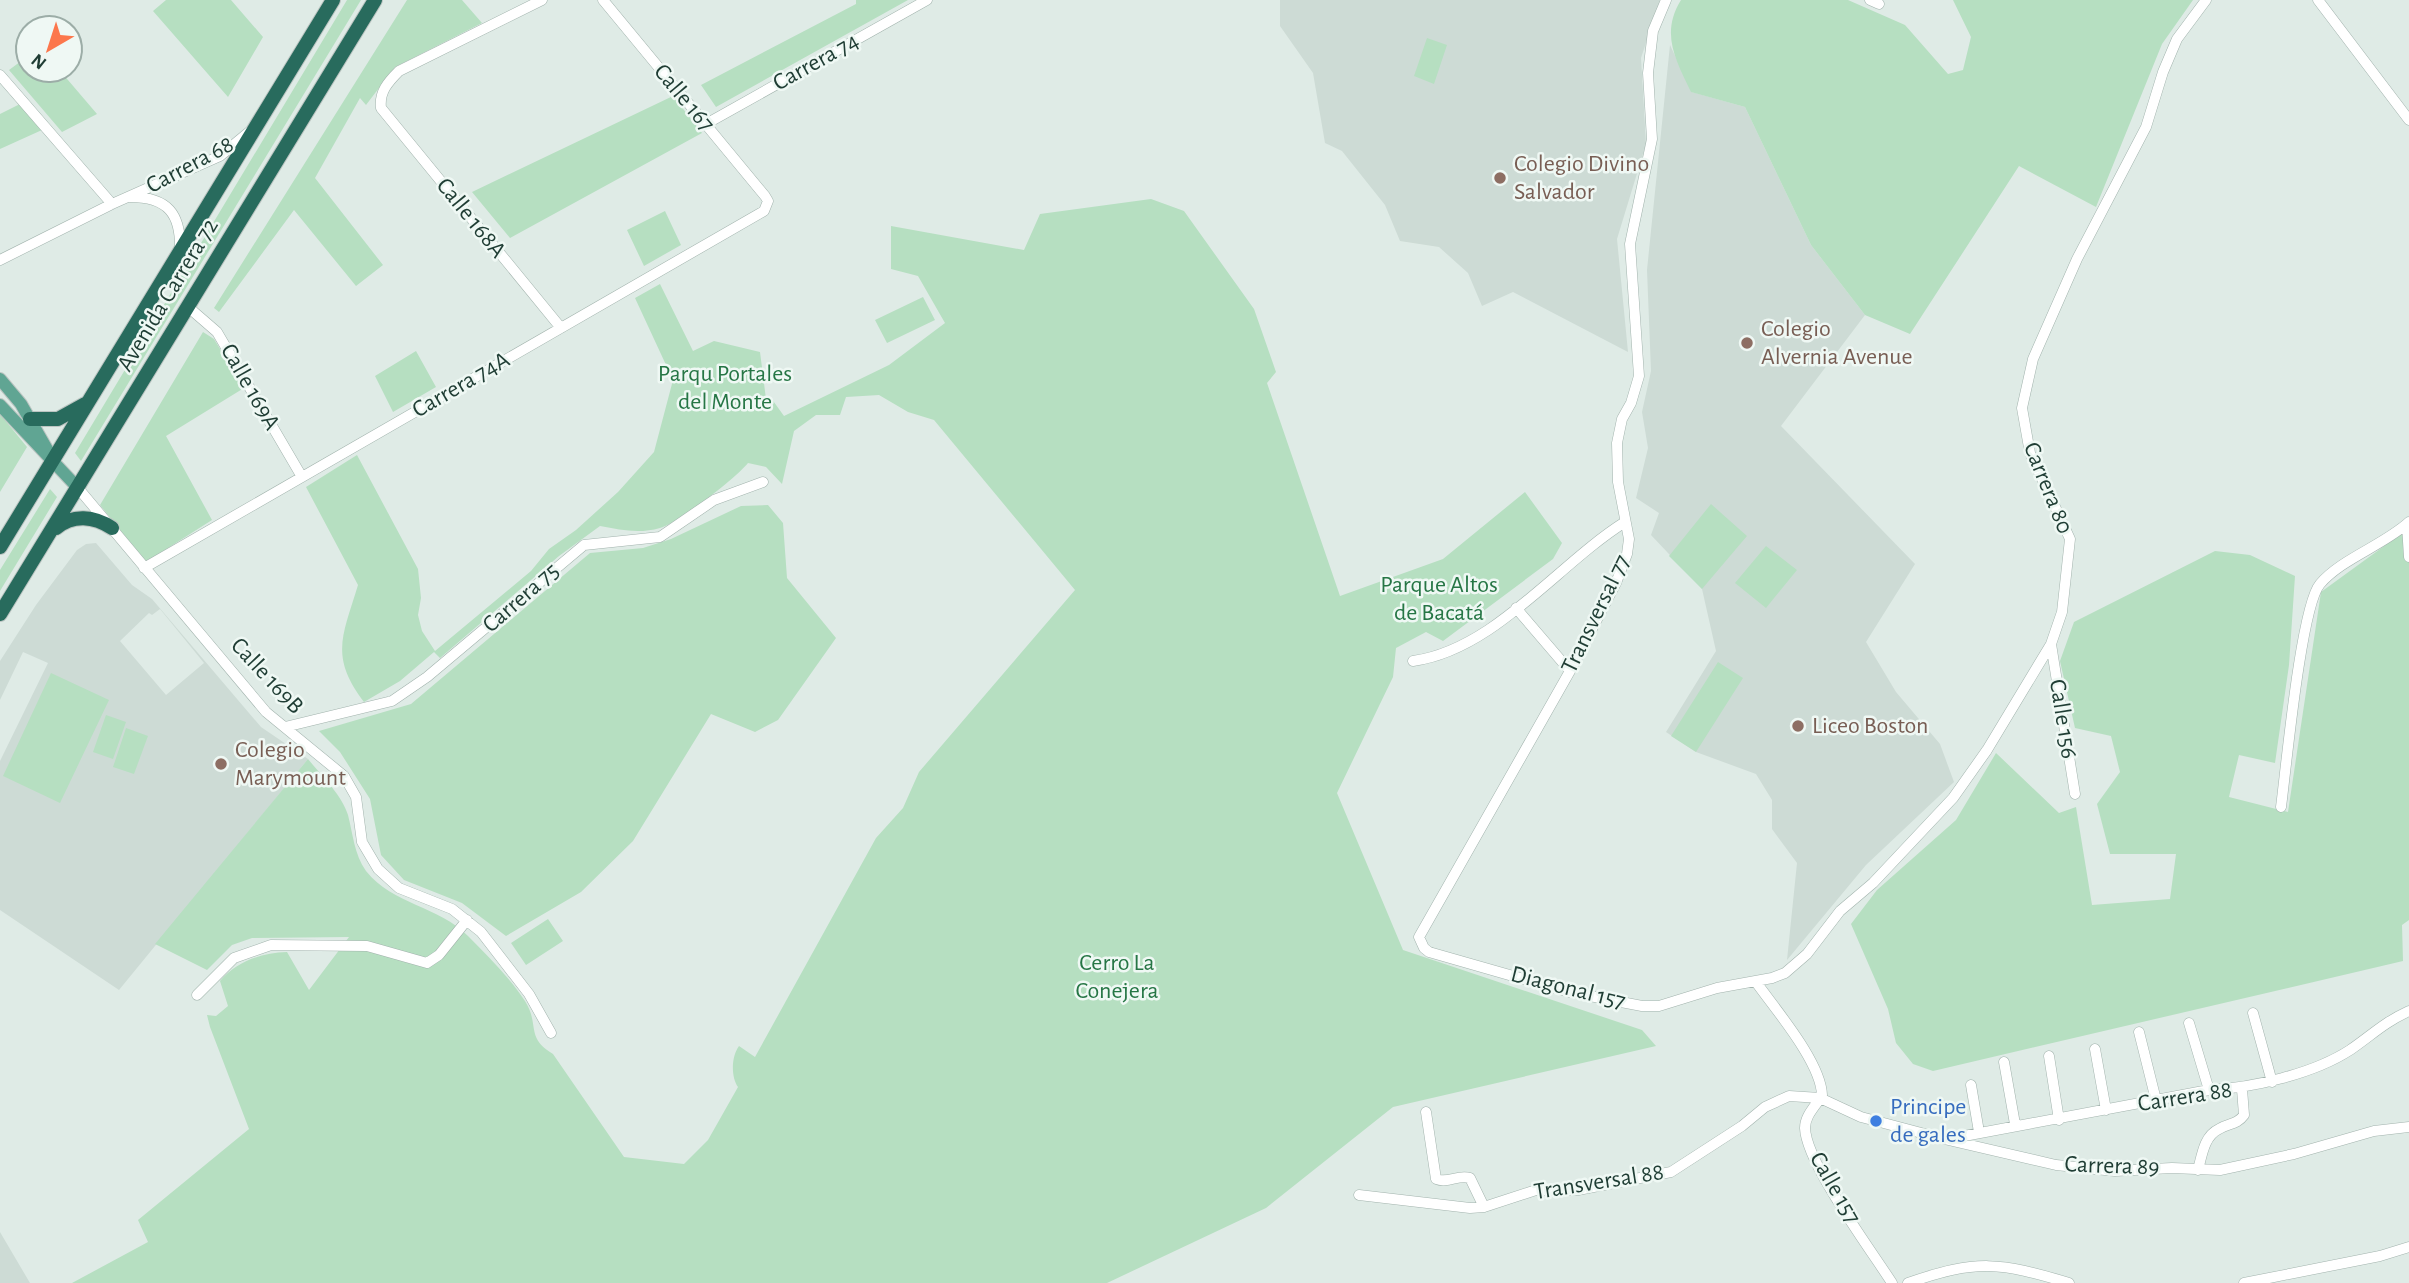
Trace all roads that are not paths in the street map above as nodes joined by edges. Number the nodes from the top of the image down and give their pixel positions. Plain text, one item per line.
1 (333, 0) edge
2 (374, 0) edge
3 (542, 0) edge
4 (603, 0) edge
5 (927, 0) edge
6 (1666, 0) edge
7 (2206, 0) edge
8 (2318, 0) edge
9 (0, 75) edge
10 (2409, 120) edge
11 (706, 124) junction
12 (252, 130) junction
13 (765, 196) joint
14 (126, 198) junction
15 (112, 204) junction
16 (180, 251) junction
17 (0, 260) edge
18 (187, 306) junction
19 (561, 328) junction
20 (0, 379) edge
21 (89, 401) junction
22 (0, 405) edge
23 (30, 419) junction
24 (53, 460) junction
25 (302, 477) junction
26 (763, 482) dead end
27 (78, 488) junction
28 (1625, 522) junction
29 (2408, 524) edge
30 (111, 528) junction
31 (52, 531) junction
32 (0, 547) edge
33 (2409, 557) edge
34 (144, 568) junction
35 (1517, 608) junction
36 (0, 614) edge
37 (2050, 644) junction
38 (1413, 661) dead end
39 (1570, 671) junction
40 (285, 727) junction
41 (2075, 794) dead end
42 (2281, 807) dead end
43 (467, 920) junction
44 (1424, 948) joint
45 (1755, 982) junction
46 (197, 995) dead end
47 (2409, 1011) edge
48 (2253, 1013) dead end
49 (2189, 1023) dead end
50 (2139, 1032) dead end
51 (551, 1033) dead end
52 (2095, 1049) dead end
53 (2049, 1056) dead end
54 (2004, 1062) dead end
55 (2272, 1082) junction
56 (1971, 1085) dead end
57 (2242, 1089) junction
58 (2209, 1090) junction
59 (1820, 1098) junction
60 (2156, 1100) junction
61 (2106, 1110) junction
62 (1426, 1112) dead end
63 (2059, 1119) junction
64 (2015, 1124) junction
65 (2409, 1126) edge
66 (1979, 1132) junction
67 (1944, 1139) junction
68 (2198, 1170) junction
69 (1359, 1195) dead end
70 (1484, 1207) junction
71 (2409, 1247) edge
72 (1892, 1283) edge
73 (1908, 1283) edge
74 (2069, 1283) edge
75 (2244, 1283) edge

1 - 12 highway, Avenida Carrera 72
2 - 18 highway, Avenida Carrera 72
3 - 19 street, Calle 168A
4 - 11 street, Calle 167
5 - 11 street, Carrera 74
6 - 28 street, Transversal 77
7 - 37 street, Carrera 80
8 - 10 street
9 - 15 street
11 - 13 street, Calle 167
12 - 14 street, Carrera 68
12 - 16 highway, Avenida Carrera 72
13 - 19 street, Carrera 74A
14 - 15 street, Carrera 68
14 - 16 street, Carrera 68
15 - 17 street, Carrera 68
16 - 21 highway, Avenida Carrera 72
18 - 25 street, Calle 169A
18 - 27 highway, Avenida Carrera 72
19 - 25 street, Carrera 74A
20 - 23 main road, Calle 169B
21 - 23 highway
21 - 24 highway, Avenida Carrera 72
22 - 24 main road, Calle 169B
23 - 24 main road, Calle 169B
24 - 27 main road, Calle 169B
24 - 32 highway, Avenida Carrera 72
25 - 34 street, Carrera 74A
26 - 40 street, Carrera 75
27 - 30 street, Calle 169B
27 - 31 highway, Avenida Carrera 72
28 - 35 street
28 - 39 street, Transversal 77
29 - 33 street
29 - 42 street
30 - 31 highway
30 - 34 street, Calle 169B
31 - 36 highway, Avenida Carrera 72
34 - 40 street, Calle 169B
35 - 38 street
35 - 39 street
37 - 41 street, Calle 156
37 - 45 street, Carrera 80
39 - 44 street, Transversal 77
40 - 43 street, Calle 169B
43 - 46 street
43 - 51 street, Calle 169B
44 - 45 street, Diagonal 157
45 - 59 street
47 - 55 street, Carrera 88
48 - 55 street
49 - 58 street
50 - 60 street
52 - 61 street
53 - 63 street
54 - 64 street
55 - 57 street, Carrera 88
56 - 66 street
57 - 58 street, Carrera 88
57 - 68 street
58 - 60 street, Carrera 88
59 - 67 street, Carrera 89
59 - 70 street, Transversal 88
59 - 72 street, Calle 157
60 - 61 street, Carrera 88
61 - 63 street, Carrera 88
62 - 70 street
63 - 64 street, Carrera 88
64 - 66 street, Carrera 88
65 - 68 street, Carrera 89
66 - 67 street, Carrera 88
67 - 68 street, Carrera 89
69 - 70 street, Transversal 88
71 - 75 street
73 - 74 street

